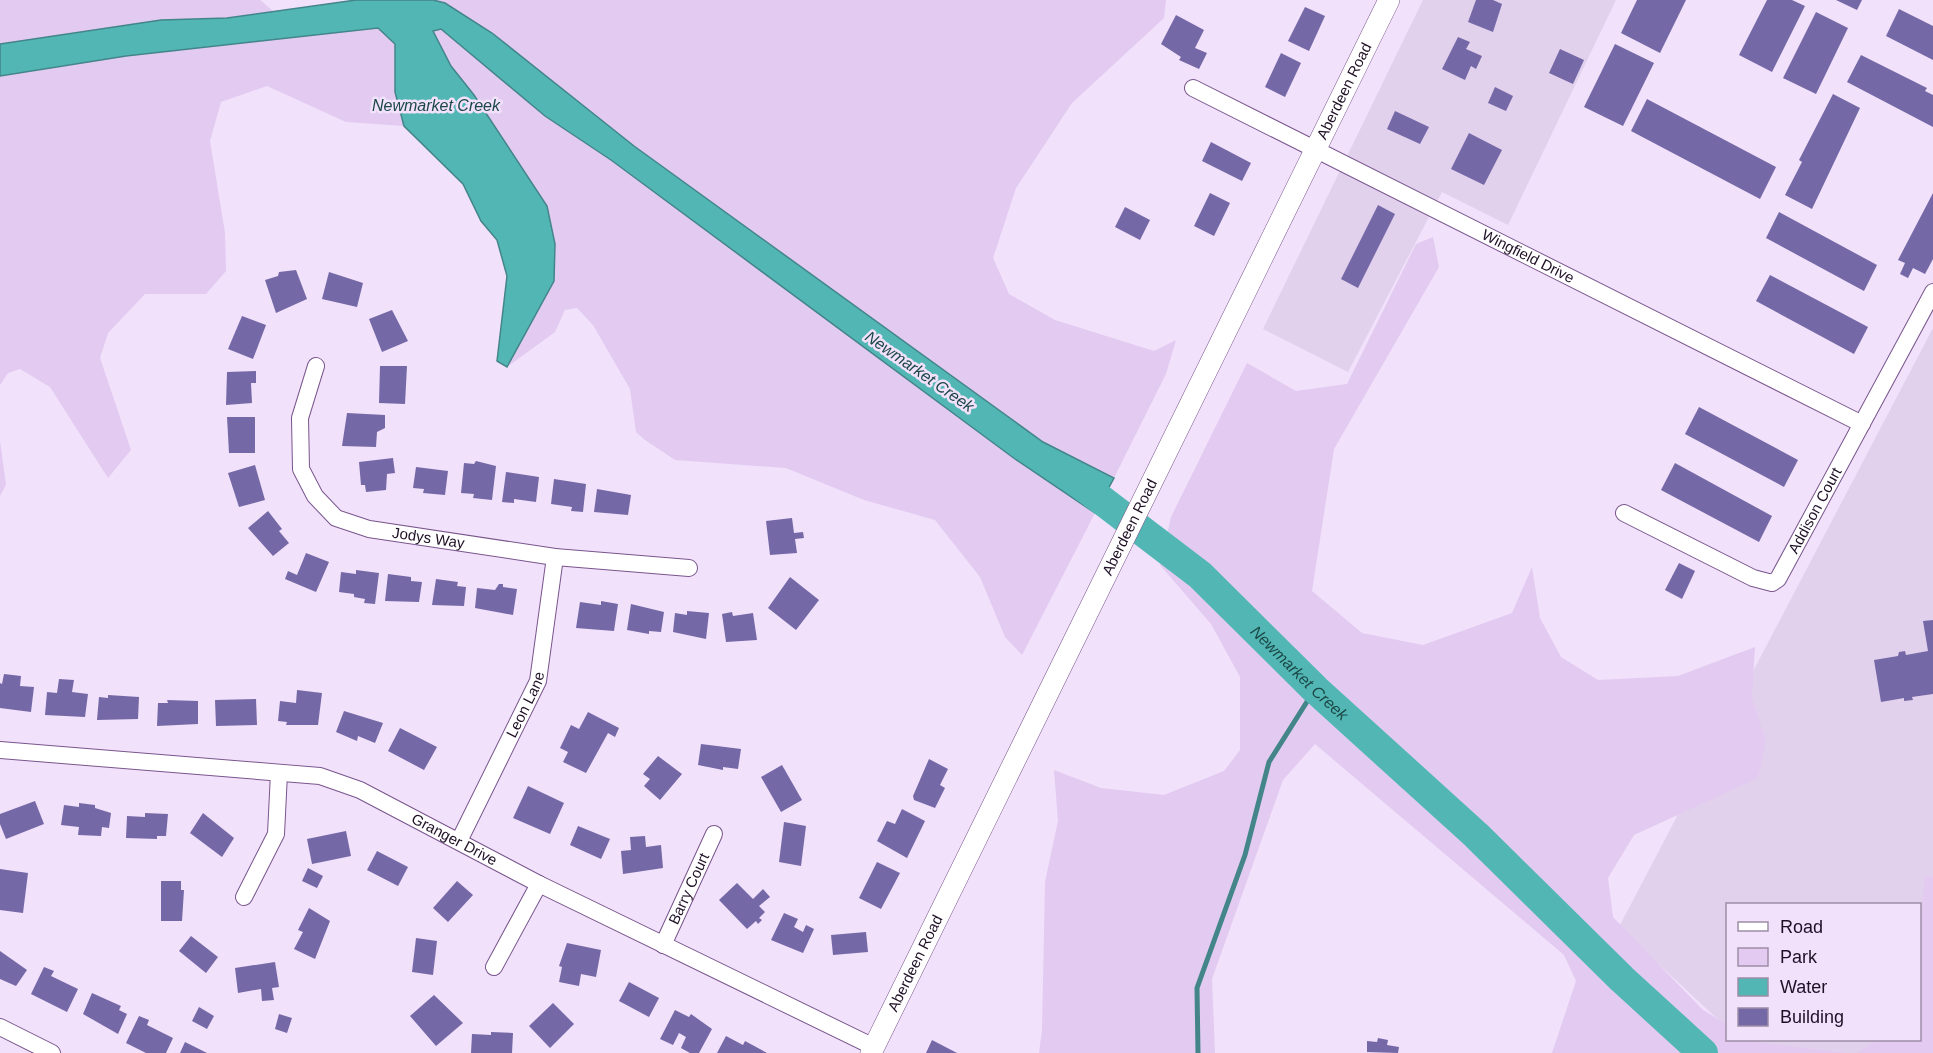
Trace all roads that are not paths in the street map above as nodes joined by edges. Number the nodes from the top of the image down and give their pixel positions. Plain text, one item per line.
1 (1389, 0) edge
2 (1193, 88) dead end
3 (1317, 150) junction
4 (1933, 292) edge
5 (316, 366) dead end
6 (1862, 424) junction
7 (1624, 513) dead end
8 (555, 557) junction
9 (689, 568) dead end
10 (0, 750) edge
11 (279, 773) junction
12 (714, 834) dead end
13 (459, 841) junction
14 (539, 884) junction
15 (244, 897) dead end
16 (663, 945) junction
17 (494, 967) dead end
18 (0, 1027) edge
19 (872, 1050) edge
20 (52, 1053) edge

1 - 3 main road, Aberdeen Road
2 - 3 street, Wingfield Drive
3 - 6 street, Wingfield Drive
3 - 19 main road, Aberdeen Road
4 - 6 street, Addison Court
5 - 8 street, Jodys Way
6 - 7 street, Addison Court
8 - 9 street, Jodys Way
8 - 13 street, Leon Lane
10 - 11 street, Granger Drive
11 - 13 street, Granger Drive
11 - 15 street
12 - 16 street, Barry Court
13 - 14 street, Granger Drive
14 - 16 street, Granger Drive
14 - 17 street
16 - 19 street, Granger Drive
18 - 20 street

